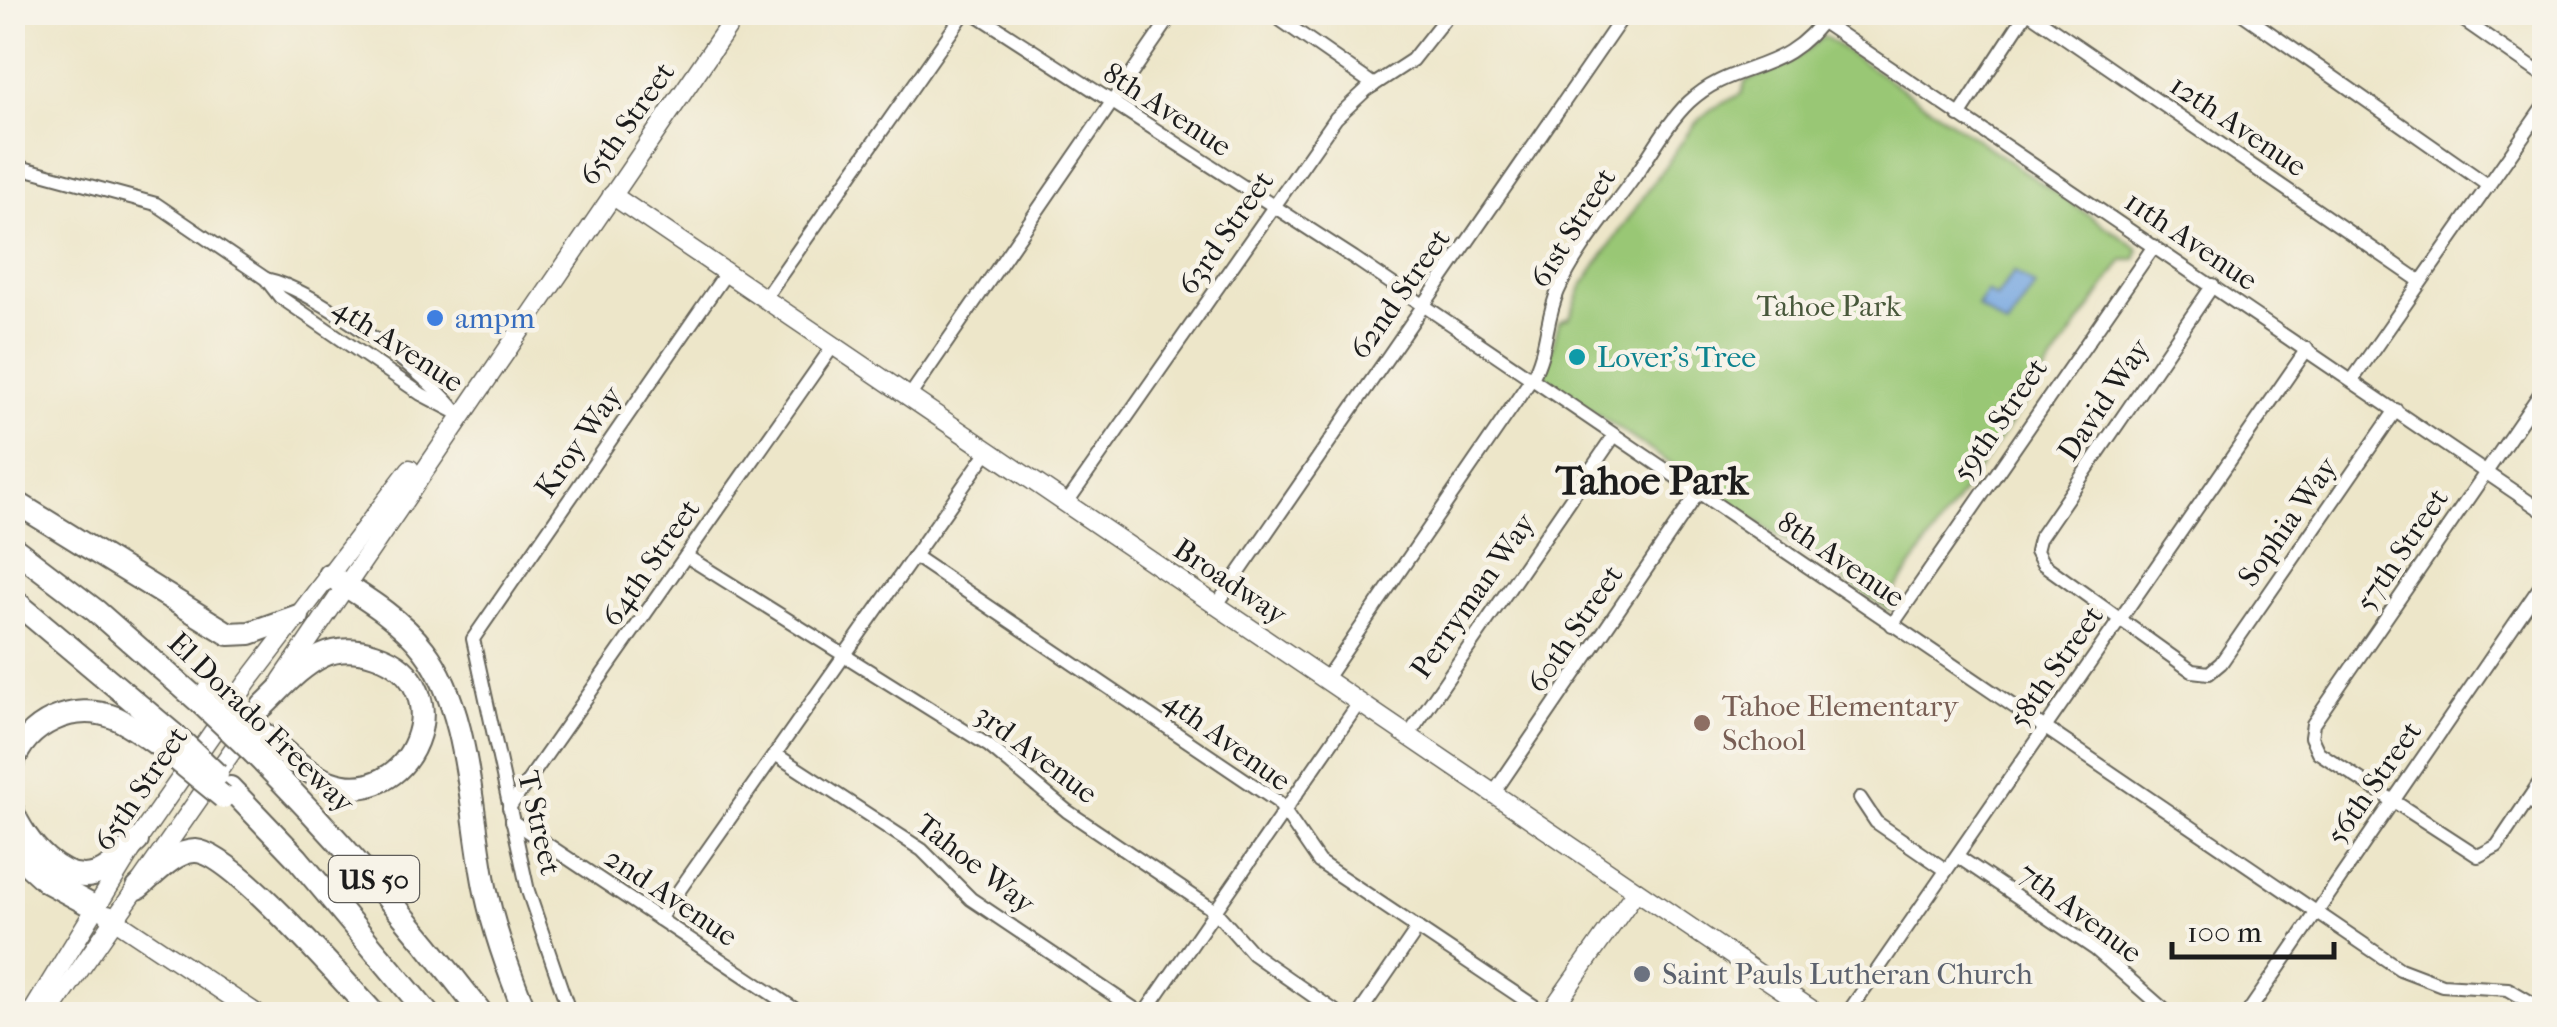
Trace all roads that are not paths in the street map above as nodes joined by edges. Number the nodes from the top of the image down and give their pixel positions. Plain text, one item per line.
1 (738, 12) edge
2 (965, 12) edge
3 (973, 12) edge
4 (1174, 12) edge
5 (1269, 12) edge
6 (1450, 12) edge
7 (1626, 12) edge
8 (1808, 12) edge
9 (2028, 12) edge
10 (2240, 12) edge
11 (2452, 12) edge
12 (1825, 17) edge
13 (1290, 18) edge
14 (2544, 76) edge
15 (1374, 85) junction
16 (1112, 104) junction
17 (2544, 106) edge
18 (1959, 116) junction
19 (12, 165) edge
20 (2489, 186) junction
21 (612, 195) junction
22 (1274, 208) junction
23 (2154, 246) junction
24 (726, 273) junction
25 (2420, 281) junction
26 (2213, 285) junction
27 (764, 298) junction
28 (1423, 304) junction
29 (833, 346) junction
30 (2307, 349) junction
31 (1532, 378) junction
32 (2353, 379) junction
33 (2544, 388) edge
34 (908, 397) junction
35 (2396, 410) junction
36 (459, 414) junction
37 (1614, 436) junction
38 (988, 451) junction
39 (2486, 472) junction
40 (1698, 493) junction
41 (12, 500) edge
42 (1066, 504) junction
43 (2544, 512) edge
44 (12, 547) edge
45 (686, 556) junction
46 (914, 556) junction
47 (337, 580) junction
48 (2544, 581) edge
49 (12, 599) edge
50 (1216, 606) junction
51 (298, 616) junction
52 (2119, 620) junction
53 (1892, 625) junction
54 (473, 640) joint
55 (846, 653) junction
56 (1325, 680) junction
57 (1358, 702) junction
58 (263, 706) junction
59 (2045, 727) junction
60 (1408, 736) junction
61 (260, 745) junction
62 (174, 746) junction
63 (775, 754) junction
64 (12, 764) edge
65 (2544, 776) edge
66 (1493, 794) junction
67 (1860, 798) dead end
68 (2528, 800) junction
69 (2392, 802) junction
70 (12, 810) edge
71 (2544, 810) edge
72 (1286, 814) junction
73 (511, 815) junction
74 (137, 841) junction
75 (12, 850) edge
76 (1957, 856) junction
77 (1946, 870) junction
78 (138, 888) junction
79 (1636, 891) junction
80 (1215, 911) junction
81 (2316, 911) junction
82 (105, 913) junction
83 (659, 919) junction
84 (1418, 928) junction
85 (1797, 1008) edge
86 (2544, 1010) edge
87 (31, 1014) edge
88 (48, 1014) edge
89 (257, 1014) edge
90 (374, 1014) edge
91 (428, 1014) edge
92 (482, 1014) edge
93 (526, 1014) edge
94 (570, 1014) edge
95 (802, 1014) edge
96 (1143, 1014) edge
97 (1339, 1014) edge
98 (1360, 1014) edge
99 (1548, 1014) edge
100 (1818, 1014) edge
101 (1848, 1014) edge
102 (2169, 1014) edge
103 (2247, 1014) edge

1 - 21 main road, 65th Street
2 - 27 street
3 - 16 street, 8th Avenue
4 - 16 street
5 - 13 street
6 - 15 street, 63rd Street
7 - 28 street, 62nd Street
8 - 12 street, 11th Avenue
9 - 18 street
9 - 25 street, 12th Avenue
10 - 20 street
11 - 14 street
12 - 18 street, 11th Avenue
12 - 31 street, 61st Street
13 - 15 street
15 - 22 street, 63rd Street
16 - 22 street, 8th Avenue
16 - 34 street
17 - 20 street
18 - 23 street, 11th Avenue
19 - 36 street, 4th Avenue
20 - 25 street
21 - 24 main road, Broadway
21 - 36 main road, 65th Street
22 - 28 street, 8th Avenue
22 - 42 street, 63rd Street
23 - 26 street, 11th Avenue
23 - 53 street, 59th Street
24 - 27 main road, Broadway
24 - 54 street, Kroy Way
25 - 32 street
26 - 30 street, 11th Avenue
26 - 52 street, David Way
27 - 29 main road, Broadway
28 - 31 street, 8th Avenue
28 - 50 street, 62nd Street
29 - 34 main road, Broadway
29 - 45 street, 64th Street
30 - 32 street, 11th Avenue
30 - 52 street, 58th Street
31 - 37 street, 8th Avenue
31 - 56 street, 61st Street
32 - 35 street, 11th Avenue
33 - 39 street, 57th Street
34 - 38 main road, Broadway
35 - 39 street, 11th Avenue
35 - 52 street, Sophia Way
36 - 47 main road, 65th Street
37 - 40 street, 8th Avenue
37 - 60 street, Perryman Way
38 - 42 main road, Broadway
38 - 46 street
39 - 43 street, 11th Avenue
39 - 69 street, 57th Street
40 - 53 street, 8th Avenue
40 - 66 street, 60th Street
41 - 51 highway
42 - 50 main road, Broadway
44 - 61 highway, El Dorado Freeway / US 50, bridge
45 - 55 street, 3rd Avenue
45 - 73 street, 64th Street
46 - 55 street
46 - 72 street, 4th Avenue
47 - 51 main road, 65th Street
47 - 58 main road, 65th Street
47 - 93 highway
48 - 69 street, 56th Street
49 - 62 highway, US 50
50 - 56 main road, Broadway
51 - 74 main road, 65th Street
52 - 59 street, 58th Street
53 - 59 street, 8th Avenue
54 - 73 street, T Street
55 - 63 street
55 - 80 street, 3rd Avenue
56 - 57 main road, Broadway
57 - 60 main road, Broadway
57 - 72 street
58 - 61 highway
58 - 78 main road, 65th Street
59 - 76 street, 58th Street
59 - 81 street, 8th Avenue
60 - 66 main road, Broadway
61 - 92 highway, El Dorado Freeway / US 50
62 - 64 highway
62 - 91 highway, US 50, bridge
63 - 83 street
63 - 96 street, Tahoe Way
65 - 68 street
66 - 79 main road, Broadway
67 - 77 street
68 - 69 street
68 - 71 street
69 - 81 street, 56th Street
70 - 74 highway
72 - 80 street
72 - 84 street, 4th Avenue
73 - 83 street, 2nd Avenue
73 - 94 street, T Street
74 - 82 main road, 65th Street
75 - 82 highway
76 - 77 street, 58th Street
76 - 102 street, 7th Avenue
77 - 101 street, 58th Street
78 - 82 main road, 65th Street
78 - 90 highway
79 - 85 main road, Broadway
79 - 99 main road
80 - 96 street
80 - 97 street, 3rd Avenue
81 - 86 street, 8th Avenue
81 - 103 street, 56th Street
82 - 87 main road, 65th Street
82 - 88 main road, 65th Street
82 - 89 main road
83 - 95 street, 2nd Avenue
84 - 98 street
84 - 99 street, 4th Avenue
85 - 100 main road, Broadway

